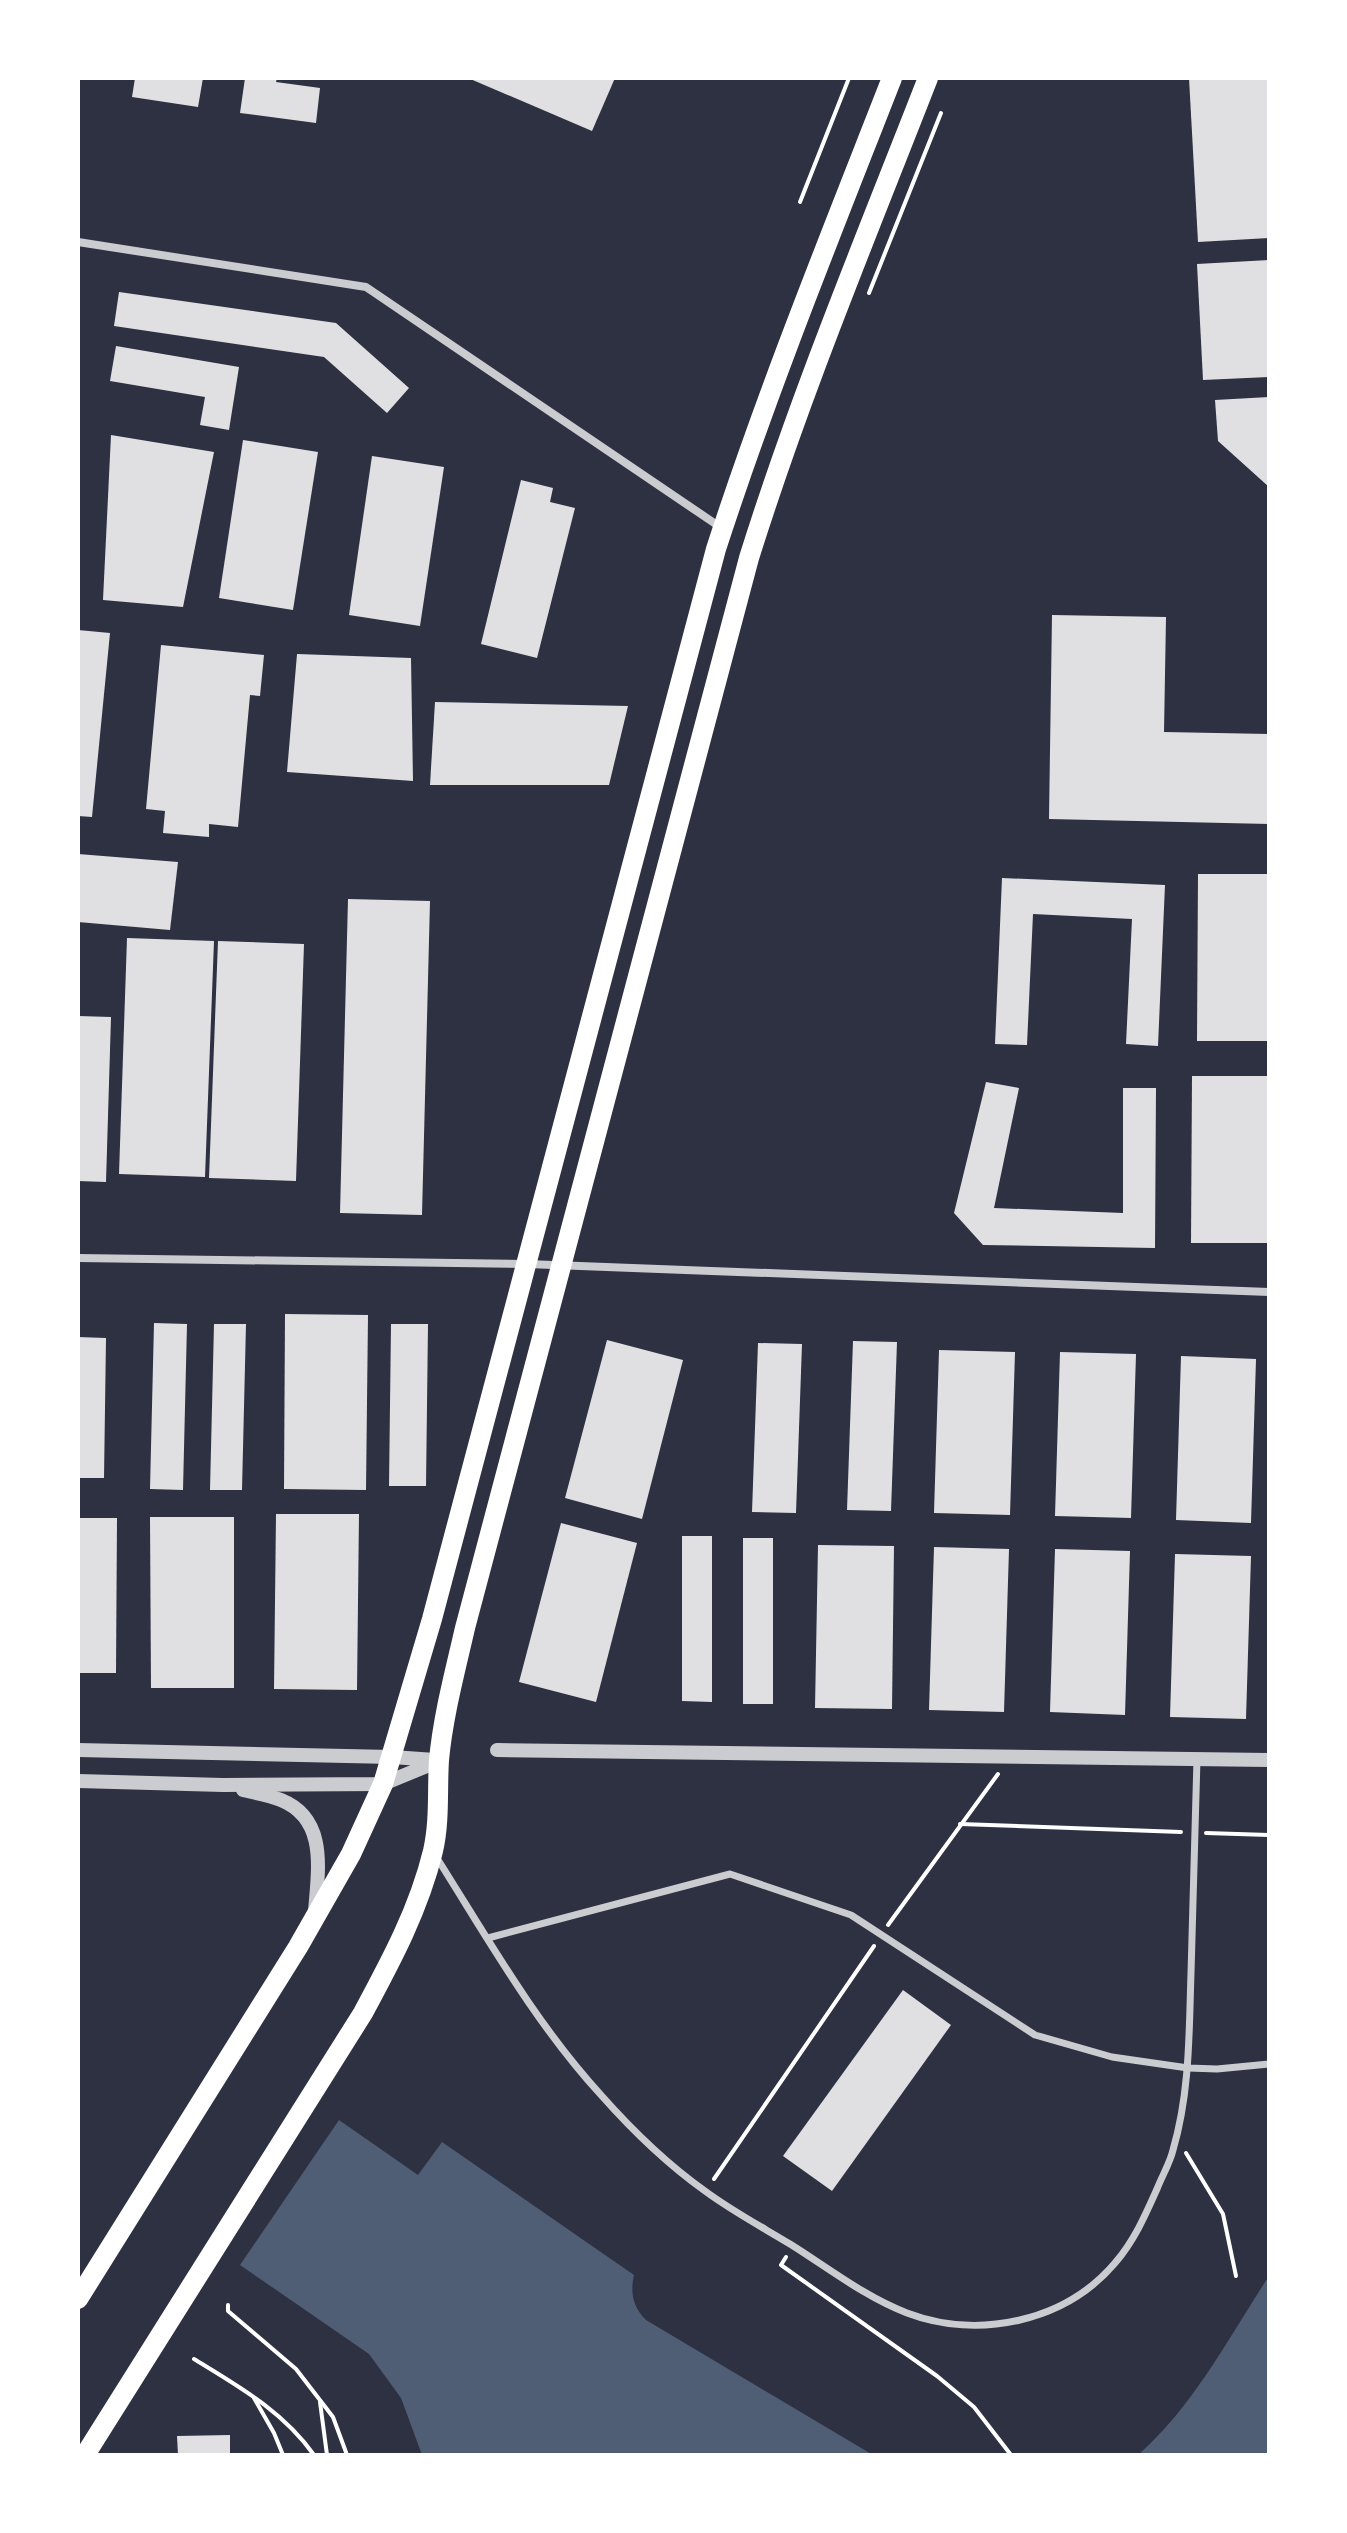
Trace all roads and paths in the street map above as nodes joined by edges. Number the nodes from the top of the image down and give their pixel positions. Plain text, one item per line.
1 (849, 78) edge
2 (892, 78) edge
3 (928, 78) edge
4 (941, 113) dead end
5 (800, 202) dead end
6 (78, 242) edge
7 (869, 293) dead end
8 (723, 529) junction
9 (78, 1258) edge
10 (527, 1264) junction
11 (561, 1267) junction
12 (1269, 1292) edge
13 (78, 1750) edge
14 (497, 1750) dead end
15 (392, 1757) junction
16 (1012, 1757) junction
17 (1197, 1759) junction
18 (1269, 1760) edge
19 (439, 1761) junction
20 (78, 1781) edge
21 (383, 1784) junction
22 (223, 1785) junction
23 (960, 1824) junction
24 (1195, 1832) junction
25 (1269, 1835) edge
26 (433, 1851) junction
27 (315, 1918) junction
28 (881, 1935) junction
29 (488, 1938) junction
30 (1269, 2064) edge
31 (1188, 2068) junction
32 (1176, 2137) junction
33 (706, 2191) junction
34 (781, 2265) dead end
35 (1236, 2276) dead end
36 (78, 2299) edge
37 (228, 2305) dead end
38 (194, 2359) dead end
39 (253, 2396) junction
40 (320, 2399) junction
41 (85, 2455) edge
42 (283, 2455) edge
43 (314, 2455) edge
44 (327, 2455) edge
45 (347, 2455) edge
46 (1011, 2455) edge

1 - 5 path
2 - 8 main road
3 - 11 main road
4 - 7 path
6 - 8 street
8 - 10 main road
9 - 10 street
10 - 11 street
10 - 15 main road
11 - 12 street
11 - 19 main road
13 - 15 street
14 - 16 street
15 - 19 street
15 - 21 main road
16 - 17 street
16 - 23 path
17 - 18 street
17 - 24 street
19 - 21 street
19 - 26 main road
20 - 22 street
21 - 22 street
21 - 27 main road
22 - 27 street
23 - 24 path
23 - 28 path
24 - 25 path
24 - 31 street
26 - 29 street
26 - 41 main road
27 - 36 main road
28 - 29 street
28 - 31 street
28 - 33 path
29 - 33 street
30 - 31 street
31 - 32 street
32 - 33 street
32 - 35 path
34 - 46 path
37 - 40 path
38 - 39 path
39 - 42 path
39 - 43 path
40 - 44 path
40 - 45 path

